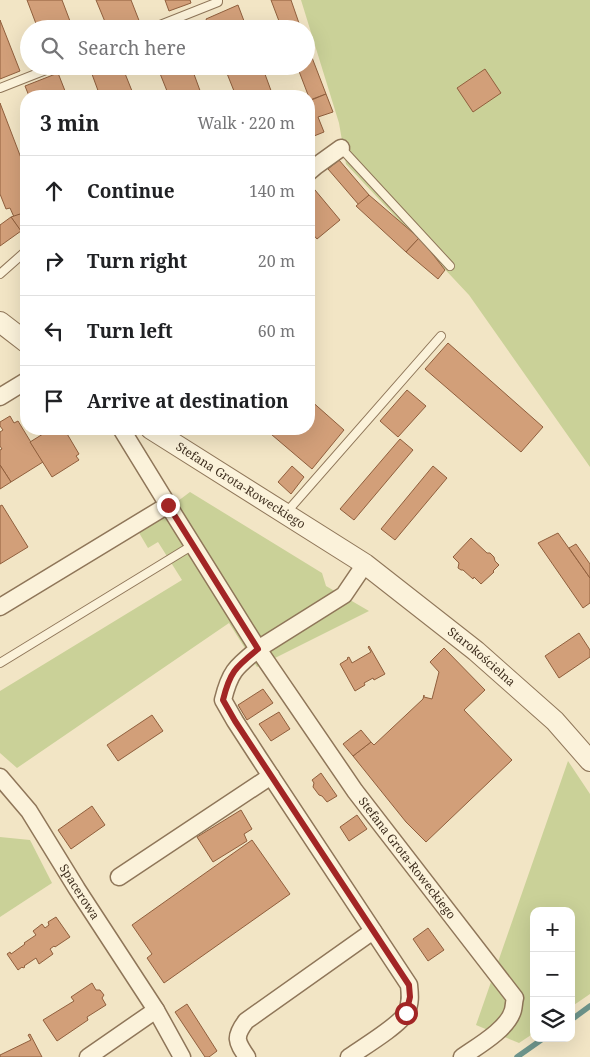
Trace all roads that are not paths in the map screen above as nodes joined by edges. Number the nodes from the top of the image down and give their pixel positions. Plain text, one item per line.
1 (218, 0) edge
2 (173, 20) edge
3 (33, 75) edge
4 (0, 88) edge
5 (342, 148) joint
6 (315, 167) edge
7 (20, 256) edge
8 (450, 266) dead end
9 (0, 274) edge
10 (0, 322) edge
11 (441, 336) dead end
12 (20, 337) edge
13 (20, 385) edge
14 (0, 397) edge
15 (125, 435) edge
16 (160, 435) edge
17 (168, 505) junction
18 (285, 514) junction
19 (193, 545) junction
20 (366, 564) junction
21 (0, 607) edge
22 (258, 649) junction
23 (0, 663) edge
24 (590, 761) edge
25 (271, 776) junction
26 (2, 782) edge
27 (119, 877) dead end
28 (373, 931) junction
29 (156, 1010) junction
30 (88, 1057) edge
31 (182, 1057) edge
32 (247, 1057) edge
33 (349, 1057) edge
34 (462, 1057) edge

1 - 2 lane
3 - 4 lane
5 - 6 street
5 - 8 lane
7 - 9 lane
10 - 12 street
11 - 18 lane
13 - 14 street
15 - 17 street, Stefana Grota-Roweckiego
16 - 18 street, Stefana Grota-Roweckiego
17 - 19 street, Stefana Grota-Roweckiego
17 - 21 street
18 - 20 street, Stefana Grota-Roweckiego
19 - 22 street, Stefana Grota-Roweckiego
19 - 23 lane
20 - 22 street
20 - 24 street, Starokościelna
22 - 25 street
22 - 34 street, Stefana Grota-Roweckiego
25 - 27 street
25 - 28 street
26 - 29 street, Spacerowa
28 - 32 street
28 - 33 street
29 - 30 street
29 - 31 street, Spacerowa

